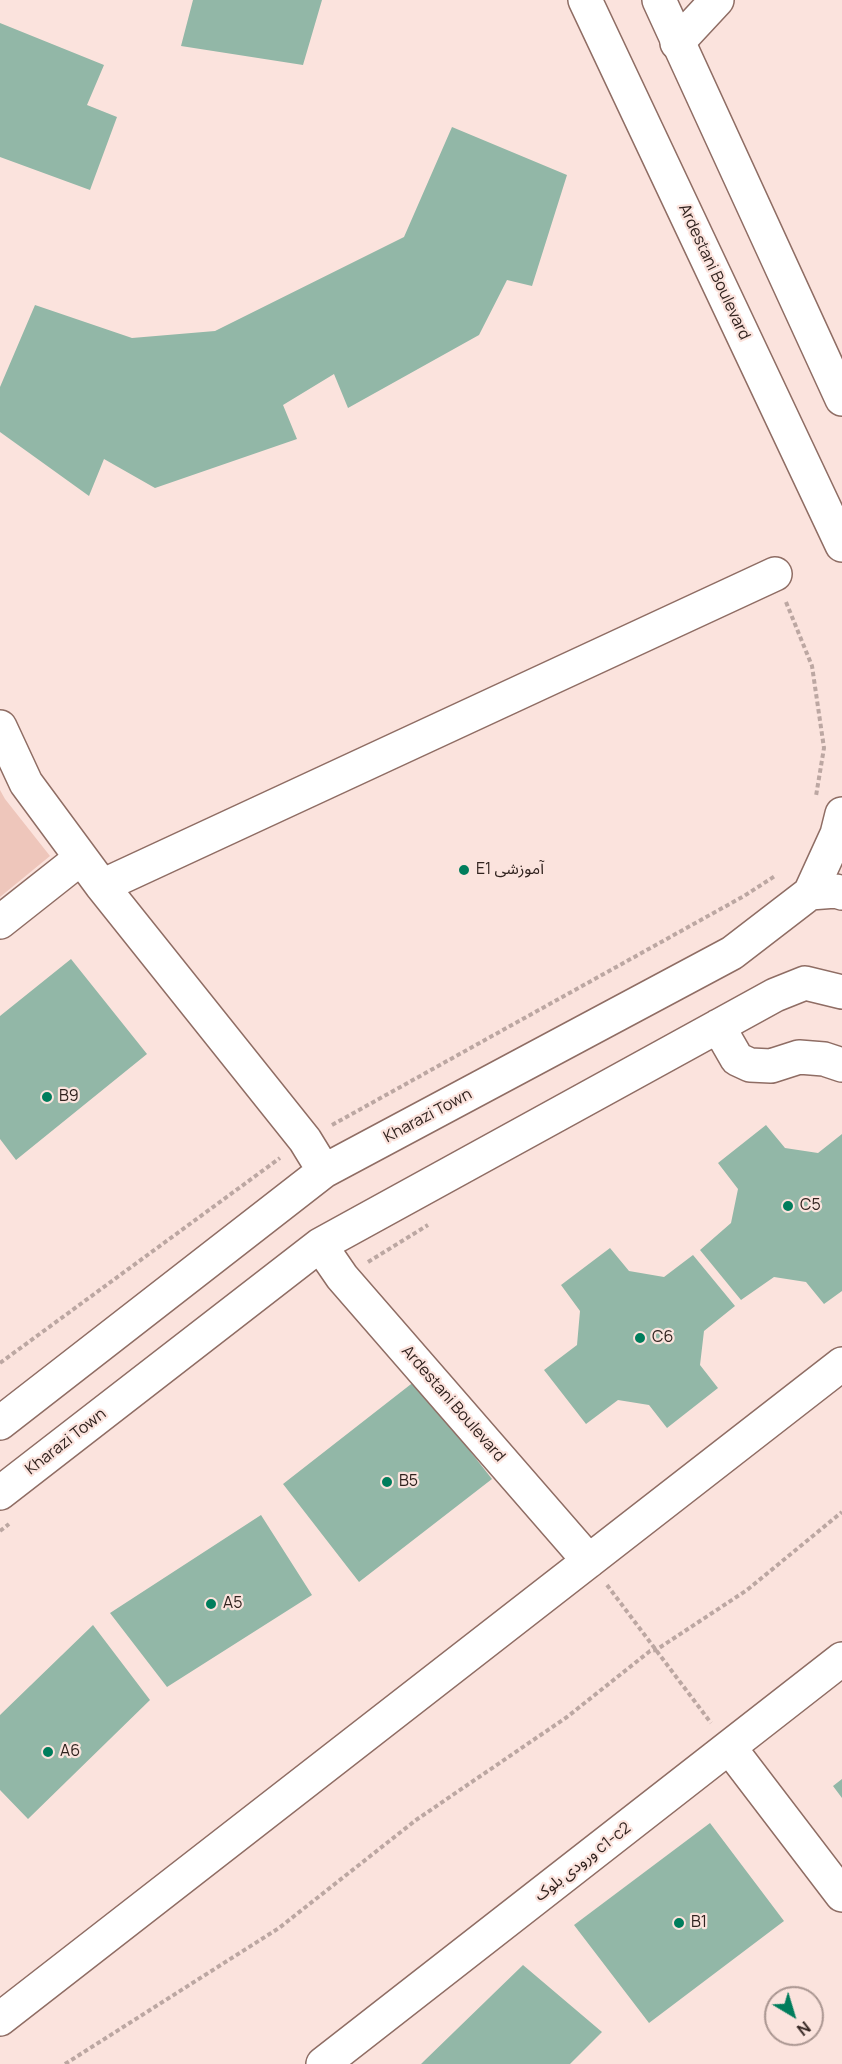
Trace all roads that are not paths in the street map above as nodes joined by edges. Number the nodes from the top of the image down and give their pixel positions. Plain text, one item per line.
1 (585, 0) edge
2 (659, 0) edge
3 (717, 0) edge
4 (677, 43) junction
5 (842, 399) edge
6 (842, 545) edge
7 (775, 574) road end
8 (0, 727) edge
9 (829, 807) edge
10 (81, 858) junction
11 (102, 886) junction
12 (810, 893) junction
13 (842, 893) edge
14 (0, 922) edge
15 (842, 969) edge
16 (805, 983) junction
17 (842, 992) edge
18 (718, 1026) junction
19 (842, 1065) edge
20 (324, 1171) junction
21 (320, 1245) junction
22 (842, 1364) edge
23 (0, 1423) edge
24 (0, 1493) edge
25 (589, 1561) junction
26 (842, 1659) edge
27 (729, 1747) junction
28 (842, 1895) edge
29 (0, 2019) edge
30 (323, 2064) edge

1 - 6 street, Ardestani Boulevard
2 - 4 street
3 - 4 street
4 - 5 street
7 - 11 street
8 - 10 street
9 - 12 street, Kharazi Town
10 - 11 street
10 - 14 street
11 - 20 street
12 - 13 street
12 - 20 street, Kharazi Town
15 - 16 street, Kharazi Town
16 - 17 street
16 - 18 street, Kharazi Town
18 - 19 street
18 - 21 street, Kharazi Town
20 - 23 street, Kharazi Town
21 - 24 street, Kharazi Town
21 - 25 street, Ardestani Boulevard
22 - 25 street
25 - 29 street
26 - 27 street, ورودی بلوک c1-c2
27 - 28 street
27 - 30 street, ورودی بلوک c1-c2

